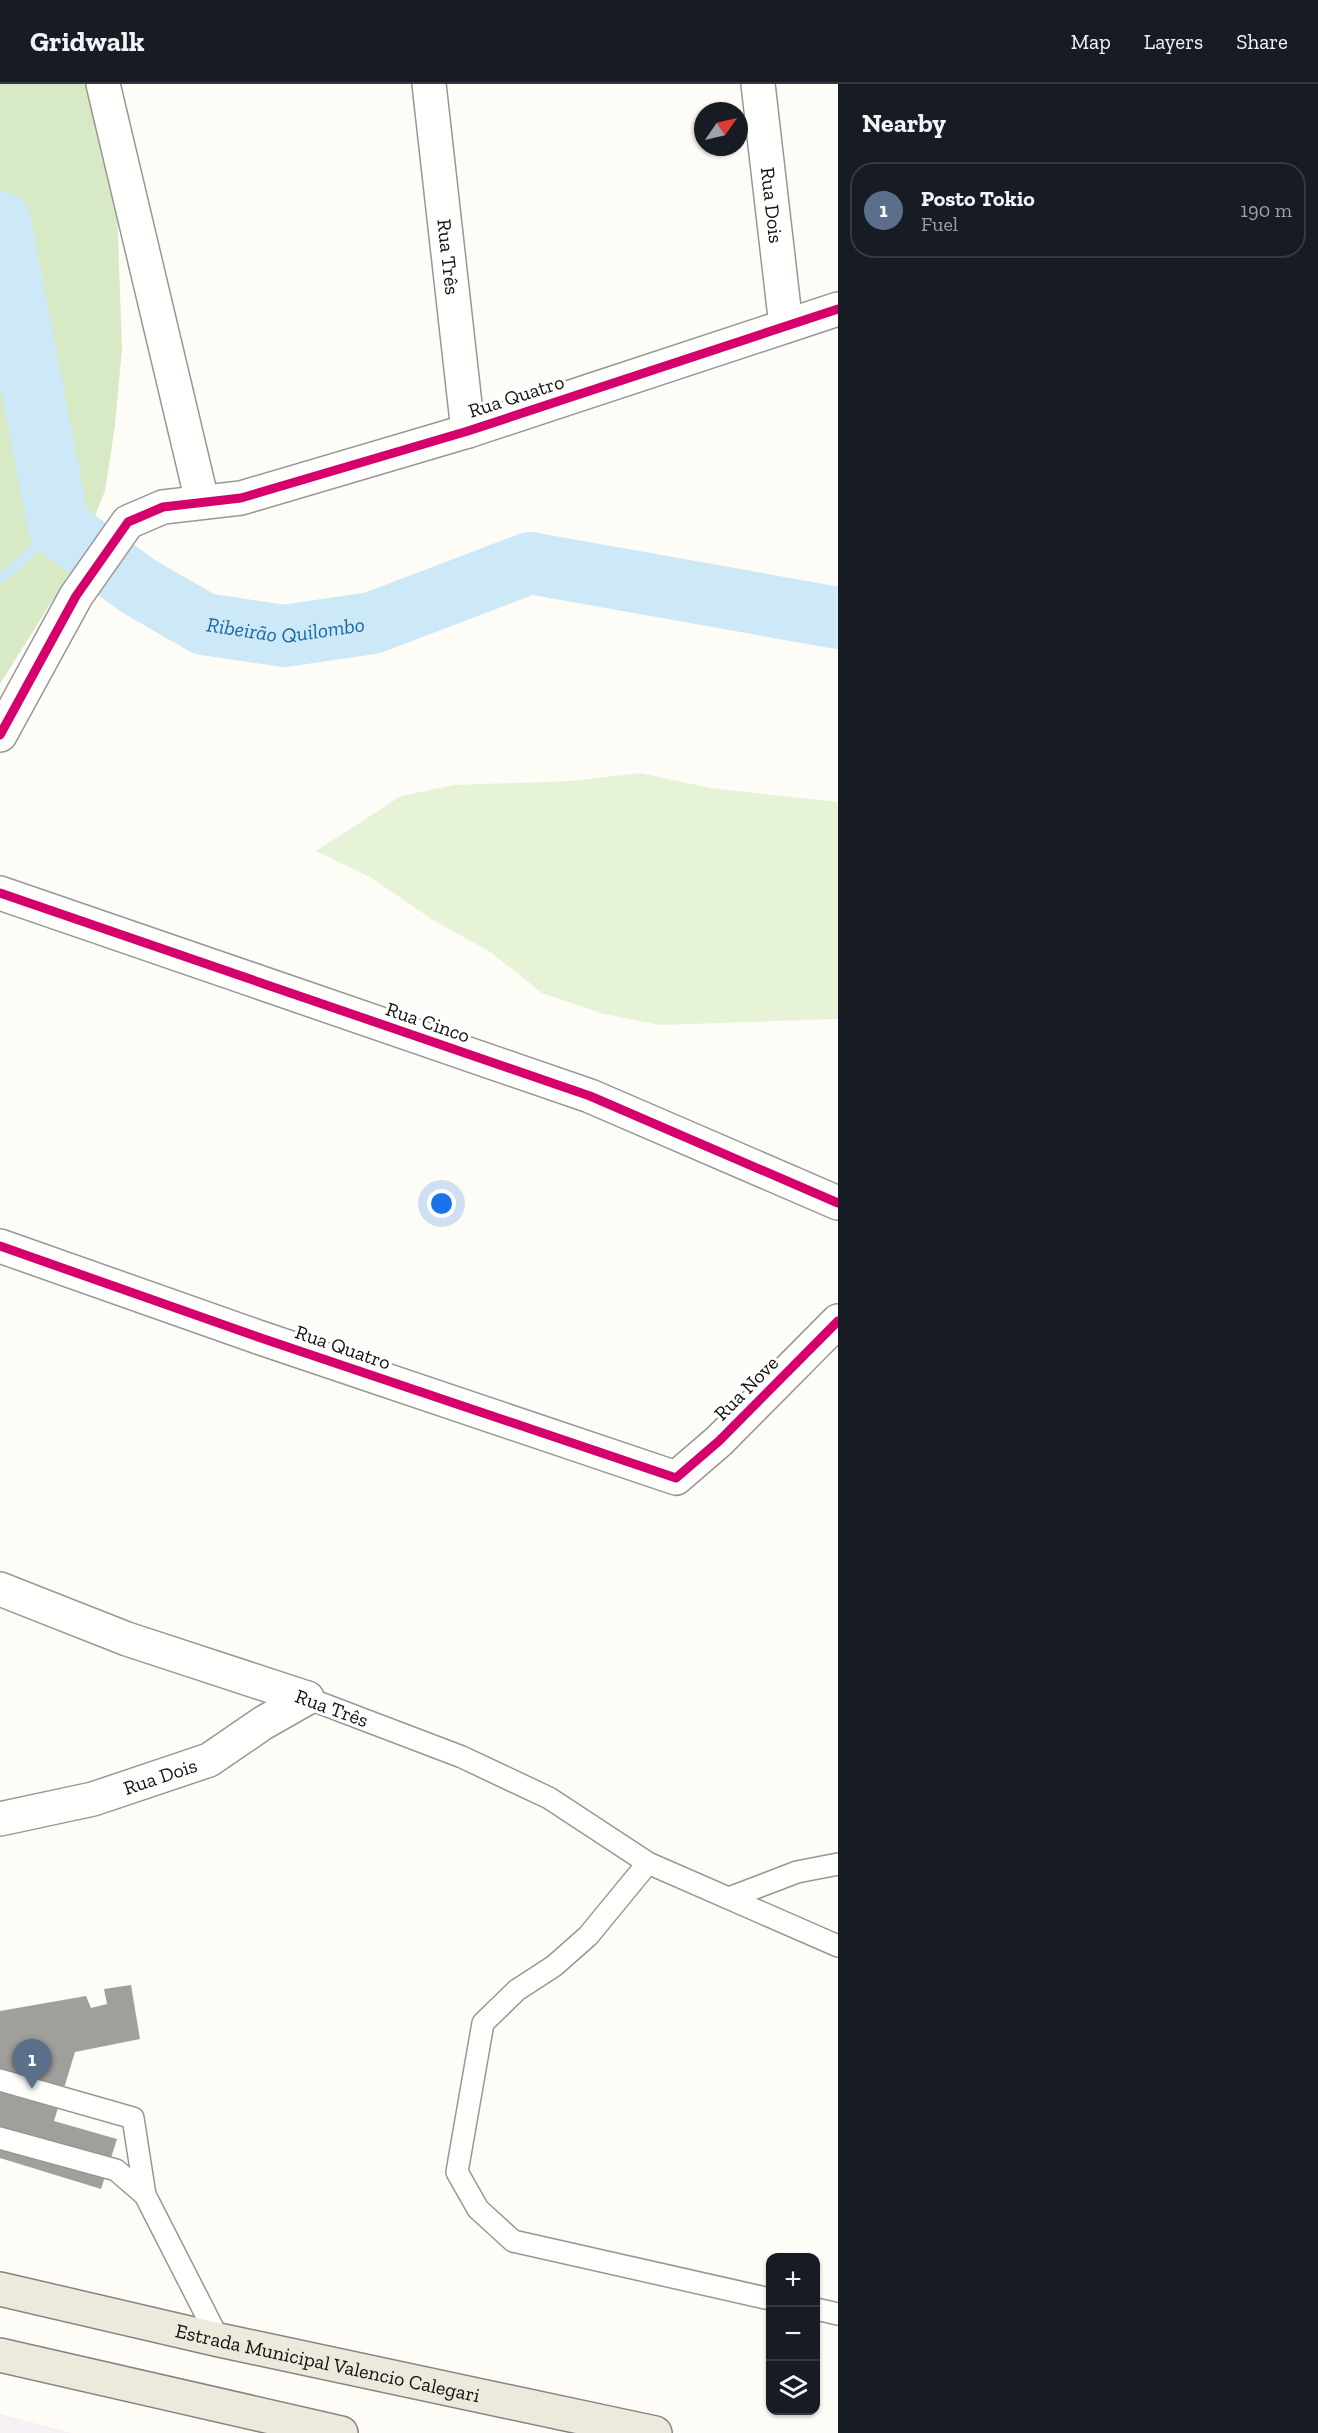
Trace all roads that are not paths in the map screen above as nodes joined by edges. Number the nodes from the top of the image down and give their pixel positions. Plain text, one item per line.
1 (103, 84) edge
2 (429, 84) edge
3 (758, 84) edge
4 (838, 309) edge
5 (786, 326) junction
6 (468, 431) junction
7 (202, 501) junction
8 (0, 735) edge
9 (0, 893) edge
10 (838, 1203) edge
11 (0, 1246) edge
12 (838, 1321) edge
13 (676, 1478) joint
14 (0, 1589) edge
15 (307, 1698) junction
16 (0, 1819) edge
17 (648, 1863) junction
18 (838, 1864) edge
19 (729, 1898) junction
20 (838, 1946) edge
21 (0, 2080) edge
22 (0, 2138) edge
23 (145, 2195) junction
24 (0, 2289) edge
25 (766, 2298) edge
26 (820, 2310) edge
27 (838, 2314) edge
28 (219, 2340) junction
29 (0, 2355) edge
30 (341, 2433) edge
31 (655, 2433) edge

1 - 7 street
2 - 6 street, Rua Três
3 - 5 street, Rua Dois
4 - 5 street, Rua Quatro
5 - 6 street, Rua Quatro
6 - 7 street, Rua Quatro
7 - 8 street, Rua Quatro
9 - 10 street, Rua Cinco
11 - 13 street, Rua Quatro
12 - 13 street, Rua Nove
14 - 15 street, Rua Três
15 - 16 street, Rua Dois
15 - 17 lane, Rua Três
17 - 19 lane, Rua Três
17 - 25 lane
18 - 19 lane
19 - 20 lane, Rua Três
21 - 23 lane
22 - 23 lane
23 - 28 lane
24 - 28 main road, Estrada Municipal Valencio Calegari
26 - 27 lane
28 - 31 main road, Estrada Municipal Valencio Calegari
29 - 30 main road

